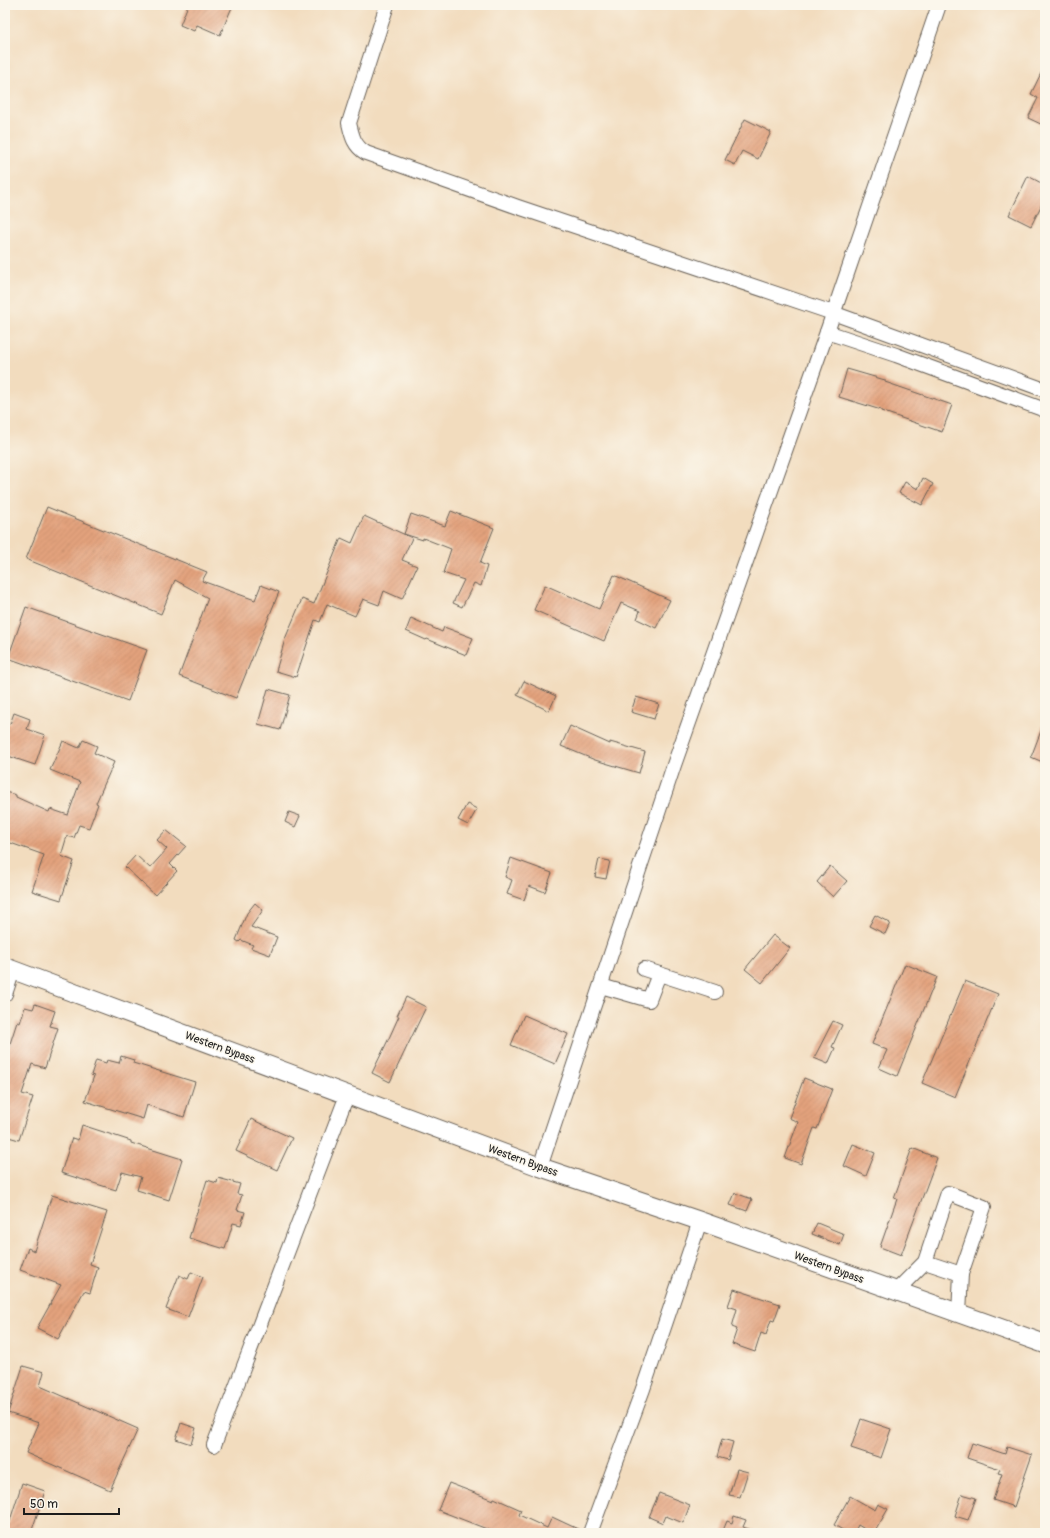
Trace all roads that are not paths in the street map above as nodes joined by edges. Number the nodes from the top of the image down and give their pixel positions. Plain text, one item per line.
1 (387, 5) edge
2 (939, 5) edge
3 (833, 313) junction
4 (827, 332) junction
5 (1045, 390) edge
6 (1045, 410) edge
7 (9, 969) edge
8 (644, 969) dead end
9 (659, 974) junction
10 (601, 986) junction
11 (714, 992) dead end
12 (5, 994) edge
13 (347, 1095) junction
14 (540, 1167) junction
15 (700, 1221) junction
16 (925, 1262) junction
17 (961, 1274) junction
18 (896, 1291) junction
19 (959, 1313) junction
20 (1045, 1344) edge
21 (214, 1445) dead end
22 (590, 1533) edge

1 - 3 street
2 - 3 street
3 - 4 street
3 - 5 street
4 - 6 street
4 - 10 street
7 - 12 street
7 - 13 main road, Western Bypass
8 - 9 street
9 - 10 street
9 - 11 street
10 - 14 street
13 - 14 main road, Western Bypass
13 - 21 street
14 - 15 main road, Western Bypass
15 - 18 main road, Western Bypass
15 - 22 street
16 - 17 street
16 - 17 street
16 - 18 street
17 - 19 street
18 - 19 main road, Western Bypass
19 - 20 main road, Western Bypass

